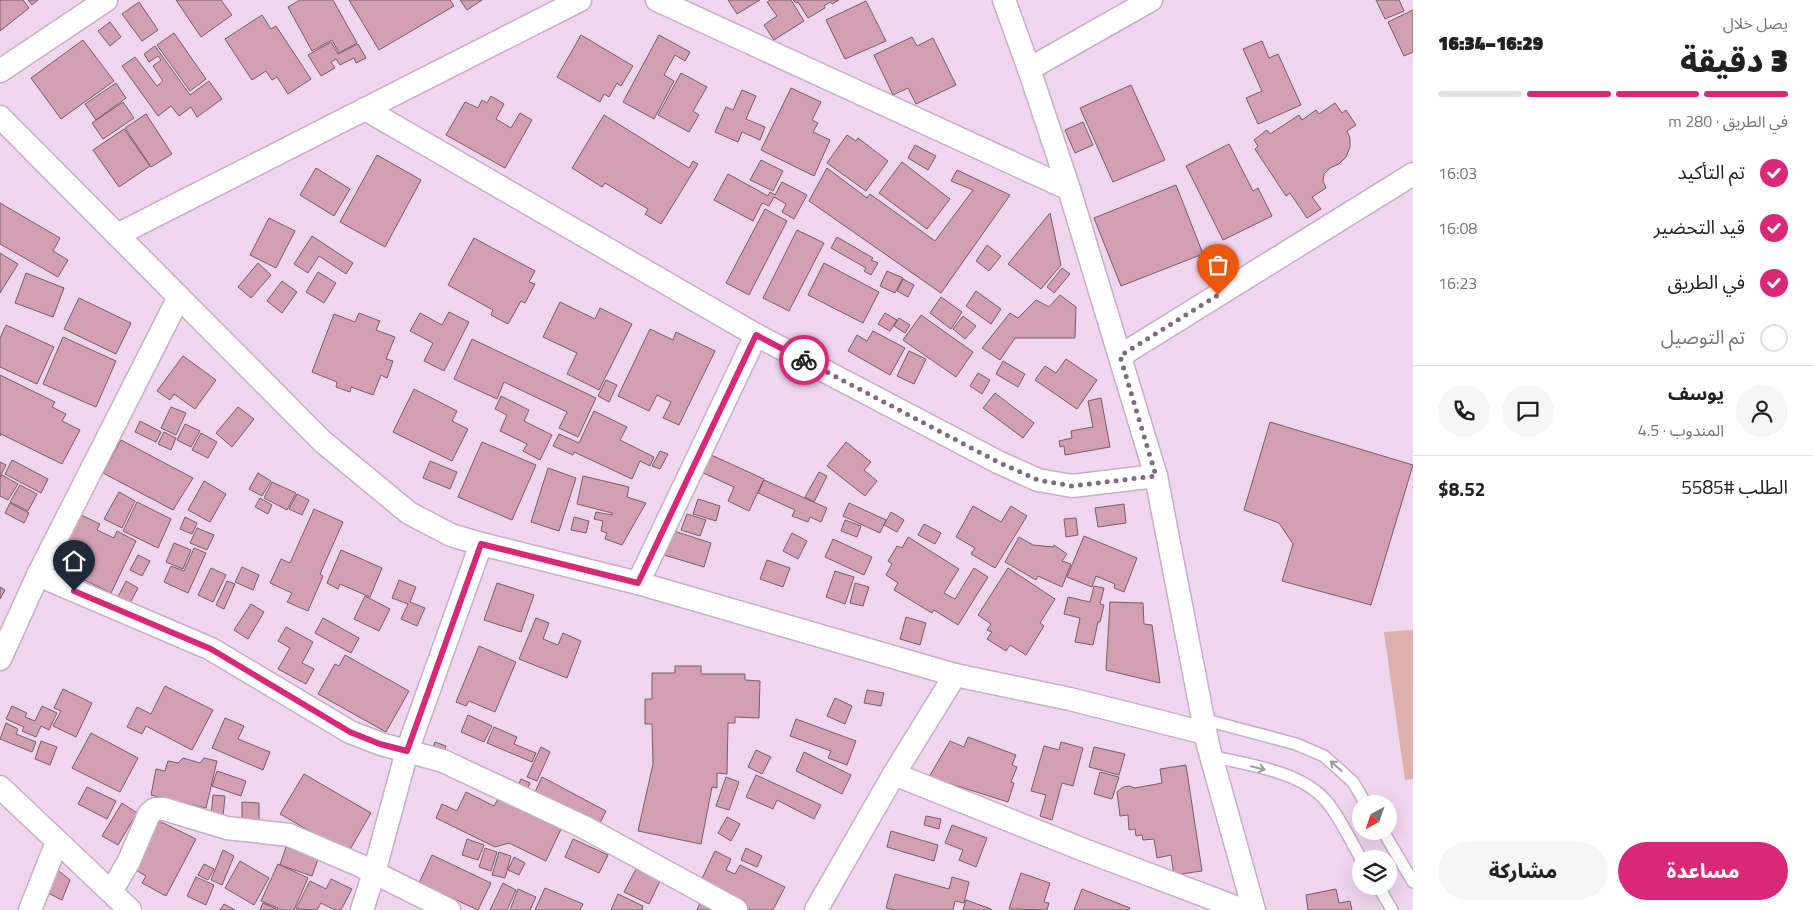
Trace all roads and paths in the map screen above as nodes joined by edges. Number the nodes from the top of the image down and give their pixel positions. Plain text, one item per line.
1 (106, 0) edge
2 (580, 0) edge
3 (657, 0) edge
4 (1004, 0) edge
5 (1151, 0) edge
6 (1029, 69) junction
7 (0, 71) edge
8 (365, 109) junction
9 (2, 123) edge
10 (1413, 174) edge
11 (1069, 188) junction
12 (117, 234) junction
13 (179, 297) junction
14 (756, 335) junction
15 (1120, 356) junction
16 (1156, 476) junction
17 (481, 544) junction
18 (38, 575) junction
19 (638, 583) junction
20 (0, 659) edge
21 (955, 675) junction
22 (1204, 726) junction
23 (407, 751) junction
24 (1210, 756) junction
25 (894, 774) junction
26 (0, 787) edge
27 (1361, 795) edge
28 (1387, 840) edge
29 (57, 842) junction
30 (1356, 850) edge
31 (374, 873) junction
32 (1413, 882) edge
33 (111, 892) junction
34 (1383, 895) edge
35 (30, 910) edge
36 (130, 910) edge
37 (362, 910) edge
38 (449, 910) edge
39 (736, 910) edge
40 (816, 910) edge
41 (1243, 910) edge
42 (1254, 910) edge
43 (1392, 910) edge

1 - 7 street
2 - 8 street
3 - 11 street
4 - 6 street
5 - 6 street
6 - 11 street
8 - 12 street
8 - 14 street
9 - 12 street
10 - 15 street
11 - 15 street
12 - 13 street
13 - 17 street
13 - 18 street
14 - 16 street
14 - 19 street
15 - 16 street
16 - 22 street
17 - 19 street
17 - 23 street
18 - 20 street
18 - 23 street
19 - 21 street
21 - 22 street
21 - 25 street
22 - 24 street
27 -> 22 lane
23 - 31 street
23 - 39 street
24 -> 30 lane
24 - 42 street
25 - 40 street
25 - 41 street
26 - 29 street
28 - 32 lane
29 - 33 street
29 - 35 street
31 - 33 street
31 - 37 street
31 - 38 street
33 - 36 street
34 - 43 lane

